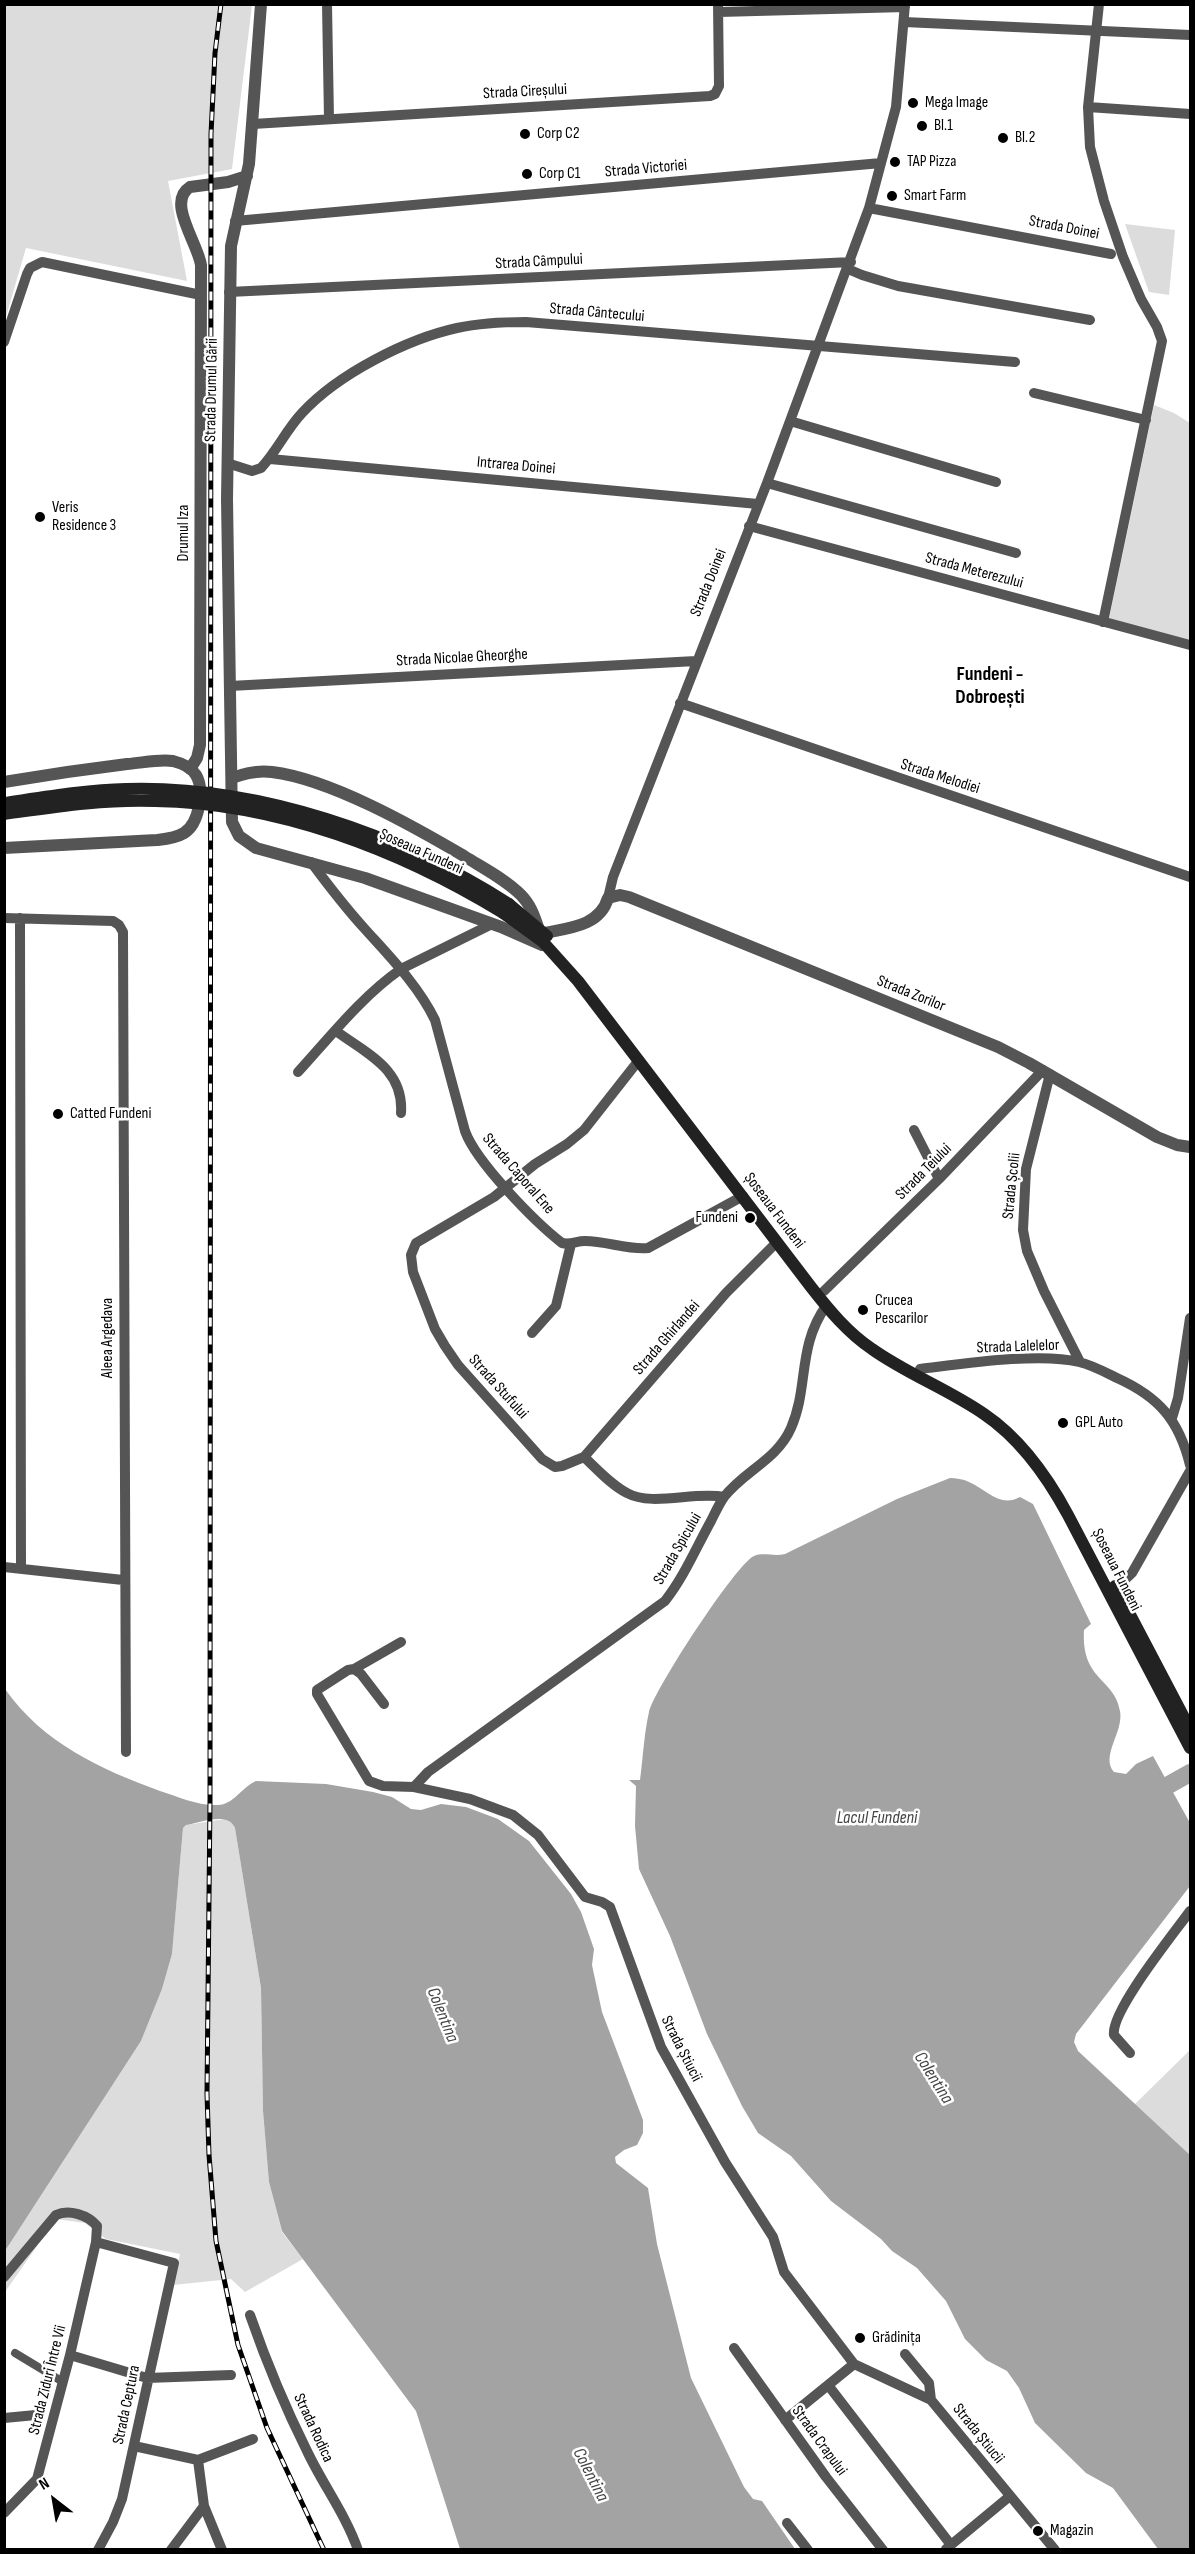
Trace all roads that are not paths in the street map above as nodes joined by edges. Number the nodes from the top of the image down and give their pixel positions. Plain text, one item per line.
1 (261, 4) edge
2 (327, 4) edge
3 (1099, 4) edge
4 (905, 6) edge
5 (719, 8) edge
6 (904, 22) junction
7 (1095, 29) junction
8 (1191, 35) edge
9 (1088, 107) junction
10 (1191, 114) edge
11 (329, 119) junction
12 (253, 124) junction
13 (881, 163) junction
14 (247, 176) junction
15 (869, 208) junction
16 (235, 221) junction
17 (1111, 254) dead end
18 (850, 265) junction
19 (229, 292) junction
20 (201, 295) junction
21 (1090, 320) dead end
22 (4, 342) edge
23 (819, 347) junction
24 (1016, 362) dead end
25 (1034, 393) dead end
26 (1146, 420) junction
27 (790, 421) junction
28 (270, 459) junction
29 (227, 463) junction
30 (996, 482) dead end
31 (767, 483) junction
32 (759, 504) junction
33 (749, 526) junction
34 (1016, 553) dead end
35 (1103, 622) junction
36 (1191, 645) edge
37 (696, 661) junction
38 (230, 686) junction
39 (680, 704) junction
40 (190, 769) junction
41 (232, 778) junction
42 (4, 782) edge
43 (4, 803) edge
44 (4, 814) edge
45 (4, 848) edge
46 (311, 862) junction
47 (1191, 877) edge
48 (608, 898) junction
49 (506, 909) junction
50 (4, 918) edge
51 (20, 918) junction
52 (492, 924) junction
53 (541, 930) junction
54 (550, 949) junction
55 (401, 969) junction
56 (336, 1031) junction
57 (639, 1060) junction
58 (298, 1072) dead end
59 (1046, 1072) junction
60 (401, 1113) dead end
61 (914, 1130) dead end
62 (1191, 1147) edge
63 (939, 1179) junction
64 (506, 1188) junction
65 (743, 1196) junction
66 (777, 1242) junction
67 (571, 1244) junction
68 (824, 1291) junction
69 (826, 1306) junction
70 (1191, 1318) edge
71 (532, 1333) dead end
72 (1080, 1362) junction
73 (920, 1370) junction
74 (1178, 1398) junction
75 (1191, 1398) edge
76 (1172, 1418) junction
77 (584, 1457) junction
78 (1190, 1459) edge
79 (1191, 1471) edge
80 (724, 1497) junction
81 (4, 1567) edge
82 (21, 1568) junction
83 (123, 1580) junction
84 (1113, 1592) junction
85 (400, 1642) dead end
86 (354, 1669) junction
87 (384, 1704) dead end
88 (1191, 1729) edge
89 (1191, 1748) edge
90 (126, 1752) dead end
91 (414, 1787) junction
92 (1191, 1911) edge
93 (1130, 2053) dead end
94 (96, 2242) junction
95 (4, 2277) edge
96 (250, 2315) dead end
97 (734, 2348) dead end
98 (15, 2353) dead end
99 (905, 2354) dead end
100 (70, 2355) junction
101 (854, 2364) junction
102 (231, 2375) dead end
103 (147, 2378) junction
104 (63, 2382) junction
105 (828, 2385) junction
106 (931, 2400) junction
107 (36, 2415) dead end
108 (4, 2418) edge
109 (785, 2420) junction
110 (253, 2439) dead end
111 (134, 2446) junction
112 (198, 2460) junction
113 (1010, 2496) junction
114 (204, 2506) junction
115 (4, 2513) edge
116 (787, 2523) dead end
117 (948, 2547) edge
118 (98, 2550) edge
119 (171, 2550) edge
120 (222, 2550) edge
121 (358, 2550) edge
122 (808, 2550) edge
123 (883, 2550) edge
124 (1055, 2550) edge

1 - 12 street, Strada Drumul Gării
2 - 11 street
3 - 7 street
4 - 5 street, Strada Cireșului
4 - 6 street, Strada Doinei
5 - 11 street, Strada Cireșului
6 - 7 street
6 - 13 street, Strada Doinei
7 - 8 street
7 - 9 street
9 - 10 street
9 - 26 street
11 - 12 street, Strada Cireșului
12 - 14 street, Strada Drumul Gării
13 - 15 street, Strada Doinei
13 - 16 street, Strada Victoriei
14 - 16 street, Strada Drumul Gării
14 - 20 street, Drumul Iza
15 - 17 street, Strada Doinei
15 - 18 street, Strada Doinei
16 - 19 street, Strada Drumul Gării
18 - 19 street, Strada Câmpului
18 - 21 street
18 - 23 street, Strada Doinei
19 - 29 street, Strada Drumul Gării
20 - 22 street
20 - 40 street, Drumul Iza
23 - 24 street, Strada Cântecului
23 - 27 street, Strada Doinei
23 - 28 street, Strada Cântecului
25 - 26 street
26 - 35 street
27 - 30 street
27 - 31 street, Strada Doinei
28 - 29 street
28 - 32 street, Intrarea Doinei
29 - 38 street, Strada Drumul Gării
31 - 32 street, Strada Doinei
31 - 34 street
32 - 33 street, Strada Doinei
33 - 35 street, Strada Meterezului
33 - 37 street, Strada Doinei
35 - 36 street, Strada Meterezului
37 - 38 street, Strada Nicolae Gheorghe
37 - 39 street, Strada Doinei
38 - 41 street, Strada Drumul Gării
39 - 47 street, Strada Melodiei
39 - 48 street, Strada Doinei
40 - 42 street
40 - 45 street
41 - 46 street
41 - 53 street, Șoseaua Fundeni
43 - 49 main road, Șoseaua Fundeni, bridge
44 - 49 main road, Șoseaua Fundeni, bridge
46 - 52 street
46 - 55 street, Strada Caporal Ene
48 - 53 street, Strada Doinei
48 - 59 street, Strada Zorilor
49 - 53 main road, Șoseaua Fundeni
49 - 54 main road, Șoseaua Fundeni
50 - 51 street
51 - 82 street
51 - 83 street, Aleea Argedava
52 - 54 street
52 - 55 street
53 - 68 main road, Șoseaua Fundeni
54 - 57 main road, Șoseaua Fundeni
55 - 56 street
55 - 64 street, Strada Caporal Ene
56 - 58 street
56 - 60 street
57 - 64 street
57 - 65 main road, Șoseaua Fundeni
59 - 62 street, Strada Zorilor
59 - 63 street, Strada Teiului
59 - 72 street, Strada Școlii
61 - 63 street
63 - 68 street, Strada Teiului
64 - 67 street, Strada Caporal Ene
64 - 77 street, Strada Stufului
65 - 66 main road, Șoseaua Fundeni
65 - 67 street
66 - 69 main road, Șoseaua Fundeni
66 - 77 street, Strada Ghirlandei
67 - 71 street
68 - 73 main road, Șoseaua Fundeni
69 - 80 street, Strada Spicului
69 - 84 main road, Șoseaua Fundeni
70 - 74 street
72 - 73 street, Strada Lalelelor
72 - 76 street, Strada Lalelelor
73 - 84 main road, Șoseaua Fundeni
74 - 75 street
74 - 76 street
76 - 78 street
77 - 80 street
79 - 84 street
80 - 91 street, Strada Spicului
81 - 82 street
82 - 83 street
83 - 90 street, Aleea Argedava
84 - 88 main road, Șoseaua Fundeni
84 - 89 main road, Șoseaua Fundeni
85 - 86 street
86 - 87 street
86 - 91 street, Strada Știucii
91 - 101 street, Strada Știucii
92 - 93 street
94 - 95 street
94 - 100 street, Strada Ziduri Între Vii
94 - 103 street, Strada Ceptura
96 - 121 street, Strada Rodica
97 - 109 street, Strada Crapului
98 - 104 street
99 - 106 street
100 - 103 street
100 - 104 street, Strada Ziduri Între Vii
101 - 105 street
101 - 106 street, Strada Știucii
102 - 103 street
103 - 111 street, Strada Ceptura
104 - 115 street, Strada Ziduri Între Vii
105 - 109 street
105 - 117 street
106 - 113 street, Strada Știucii
107 - 108 street
109 - 123 street, Strada Crapului
110 - 112 street
111 - 112 street
111 - 118 street, Strada Ceptura
112 - 114 street
113 - 117 street
113 - 124 street, Strada Știucii
114 - 119 street
114 - 120 street
116 - 122 street

